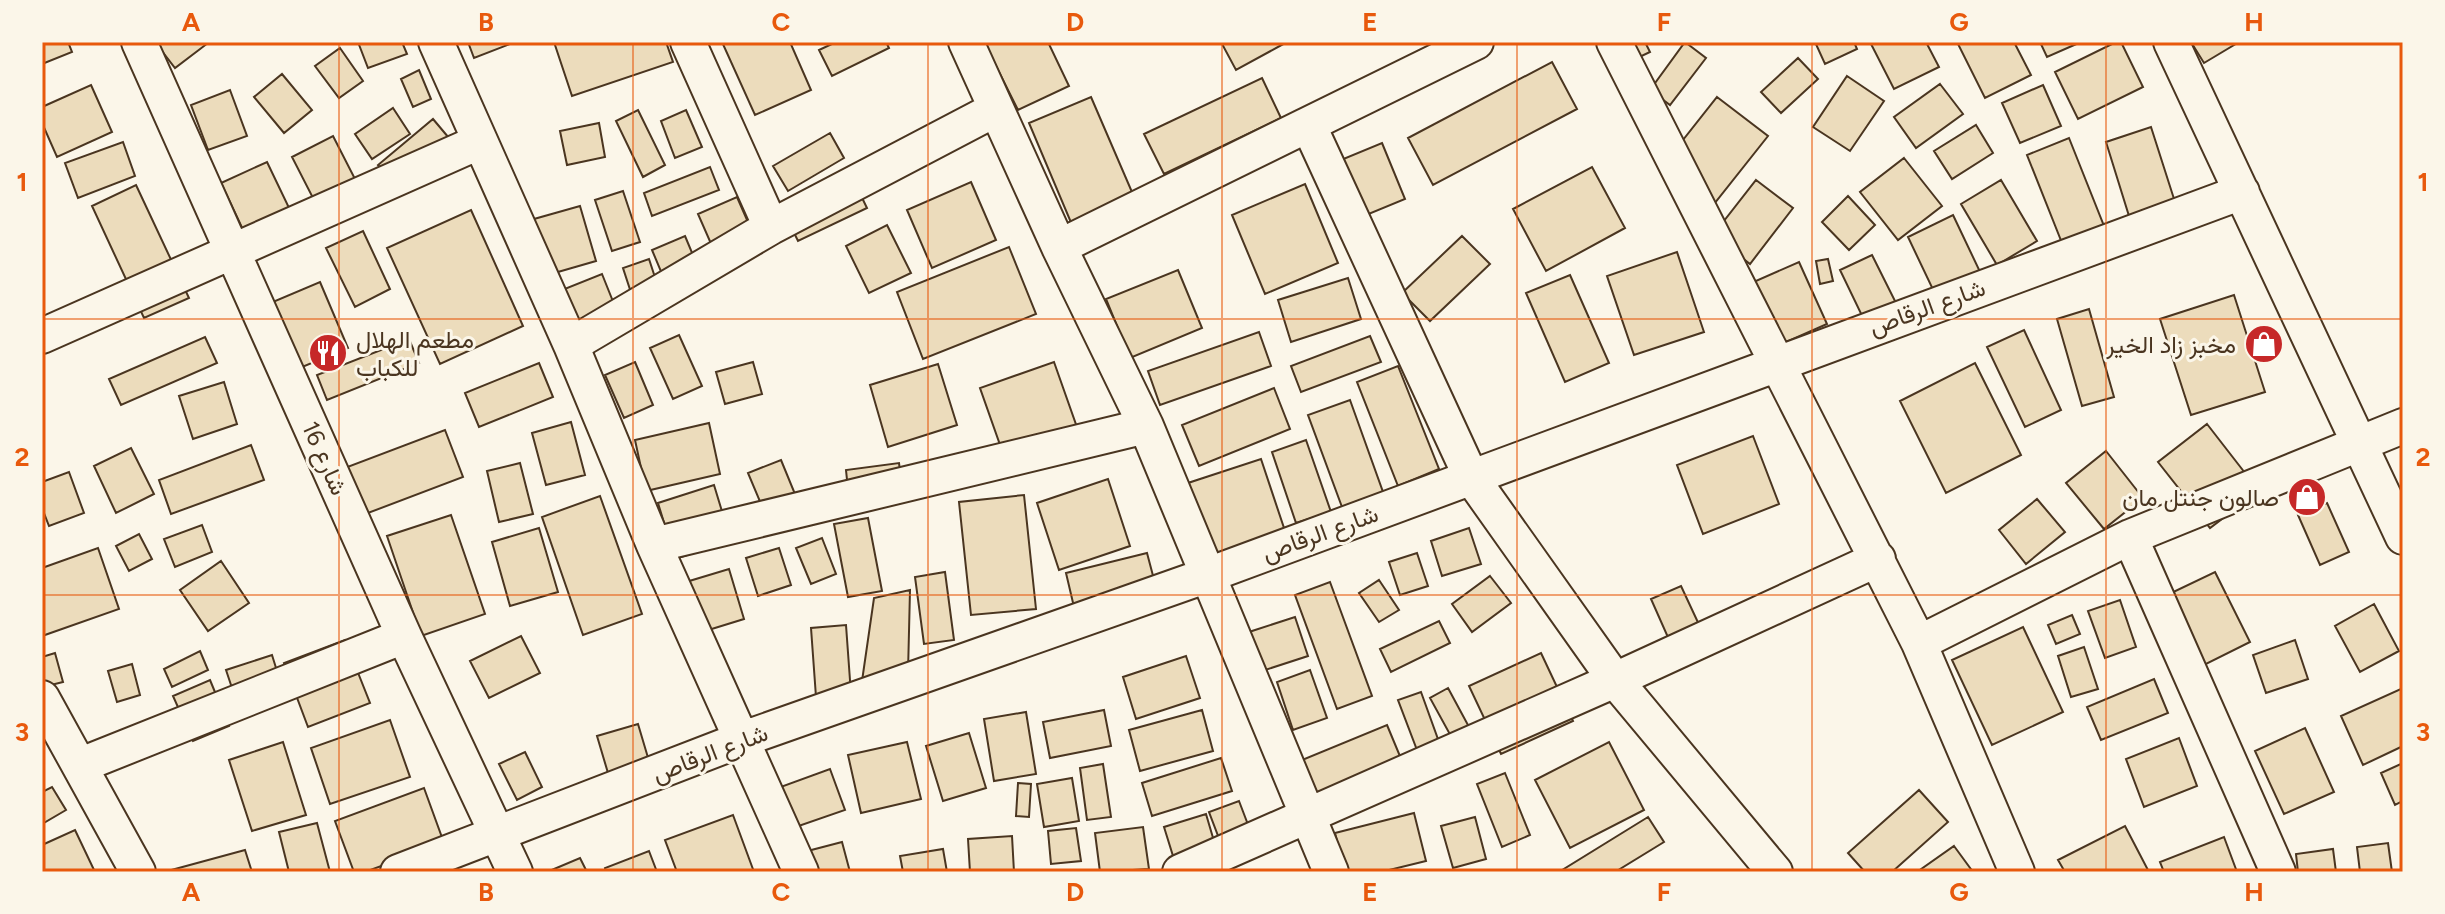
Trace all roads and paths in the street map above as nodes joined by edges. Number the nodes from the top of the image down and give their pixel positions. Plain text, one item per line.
1 (139, 42) edge
2 (436, 42) edge
3 (688, 42) edge
4 (966, 42) edge
5 (1476, 42) edge
6 (1614, 42) edge
7 (2171, 42) edge
8 (996, 109) junction
9 (1309, 126) junction
10 (479, 142) junction
11 (2242, 192) junction
12 (771, 227) junction
13 (1059, 247) junction
14 (233, 251) junction
15 (42, 336) edge
16 (571, 345) junction
17 (1779, 362) junction
18 (1146, 426) junction
19 (2403, 426) edge
20 (2360, 446) junction
21 (1471, 477) junction
22 (2130, 537) junction
23 (2403, 537) edge
24 (654, 545) junction
25 (1878, 559) junction
26 (1208, 575) junction
27 (404, 636) junction
28 (1919, 643) junction
29 (1615, 680) junction
30 (42, 698) edge
31 (740, 740) junction
32 (81, 765) junction
33 (1308, 814) junction
34 (498, 835) junction
35 (138, 872) edge
36 (398, 872) edge
37 (515, 872) edge
38 (801, 872) edge
39 (1180, 872) edge
40 (1331, 872) edge
41 (1775, 872) edge
42 (2017, 872) edge
43 (2278, 872) edge

1 - 14 street, شارع 16
2 - 10 street
3 - 12 street
4 - 8 street
5 - 9 street
6 - 17 street
7 - 11 street
8 - 12 street
8 - 13 street
9 - 13 street
9 - 21 street
10 - 14 street
10 - 16 street
11 - 17 street, شارع الرقاص
11 - 20 street
12 - 16 street
13 - 18 street
14 - 15 street
14 - 27 street, شارع 16
16 - 24 street
17 - 21 street, شارع الرقاص
17 - 25 street
18 - 24 street
18 - 26 street
19 - 20 street
20 - 22 street
20 - 23 street
21 - 26 street, شارع الرقاص
21 - 29 street
22 - 28 street
22 - 43 street
24 - 31 street
25 - 28 street
25 - 29 street
26 - 31 street, شارع الرقاص
26 - 33 street
27 - 32 street
27 - 34 street, شارع 16
28 - 42 street
29 - 33 street
29 - 41 street
30 - 32 street
31 - 34 street, شارع الرقاص
31 - 38 street
32 - 35 street
33 - 39 street
33 - 40 street
34 - 36 street, شارع الرقاص
34 - 37 street, شارع 16

